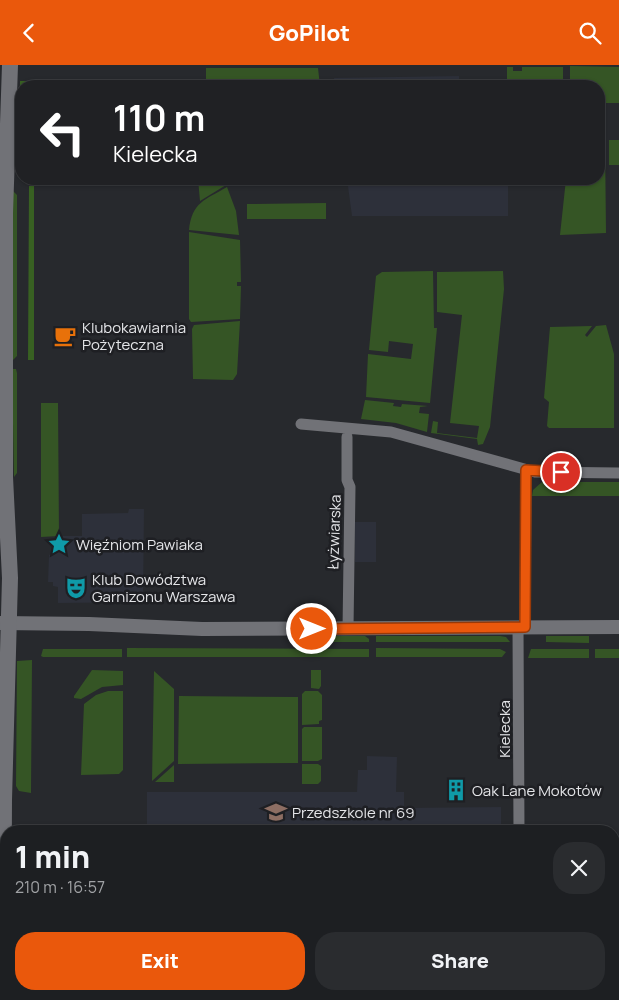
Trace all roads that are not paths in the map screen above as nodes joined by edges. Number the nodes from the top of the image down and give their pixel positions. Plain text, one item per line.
1 (10, 65) edge
2 (301, 424) dead end
3 (347, 437) dead end
4 (526, 470) junction
5 (619, 473) edge
6 (4, 623) edge
7 (521, 627) junction
8 (619, 627) edge
9 (348, 629) junction
10 (4, 825) edge
11 (519, 825) edge

1 - 6 main road
2 - 4 street
3 - 9 street, Łyżwiarska
4 - 5 street
4 - 7 street, Kielecka
6 - 9 street
6 - 10 main road
7 - 8 street
7 - 9 street
7 - 11 street, Kielecka

